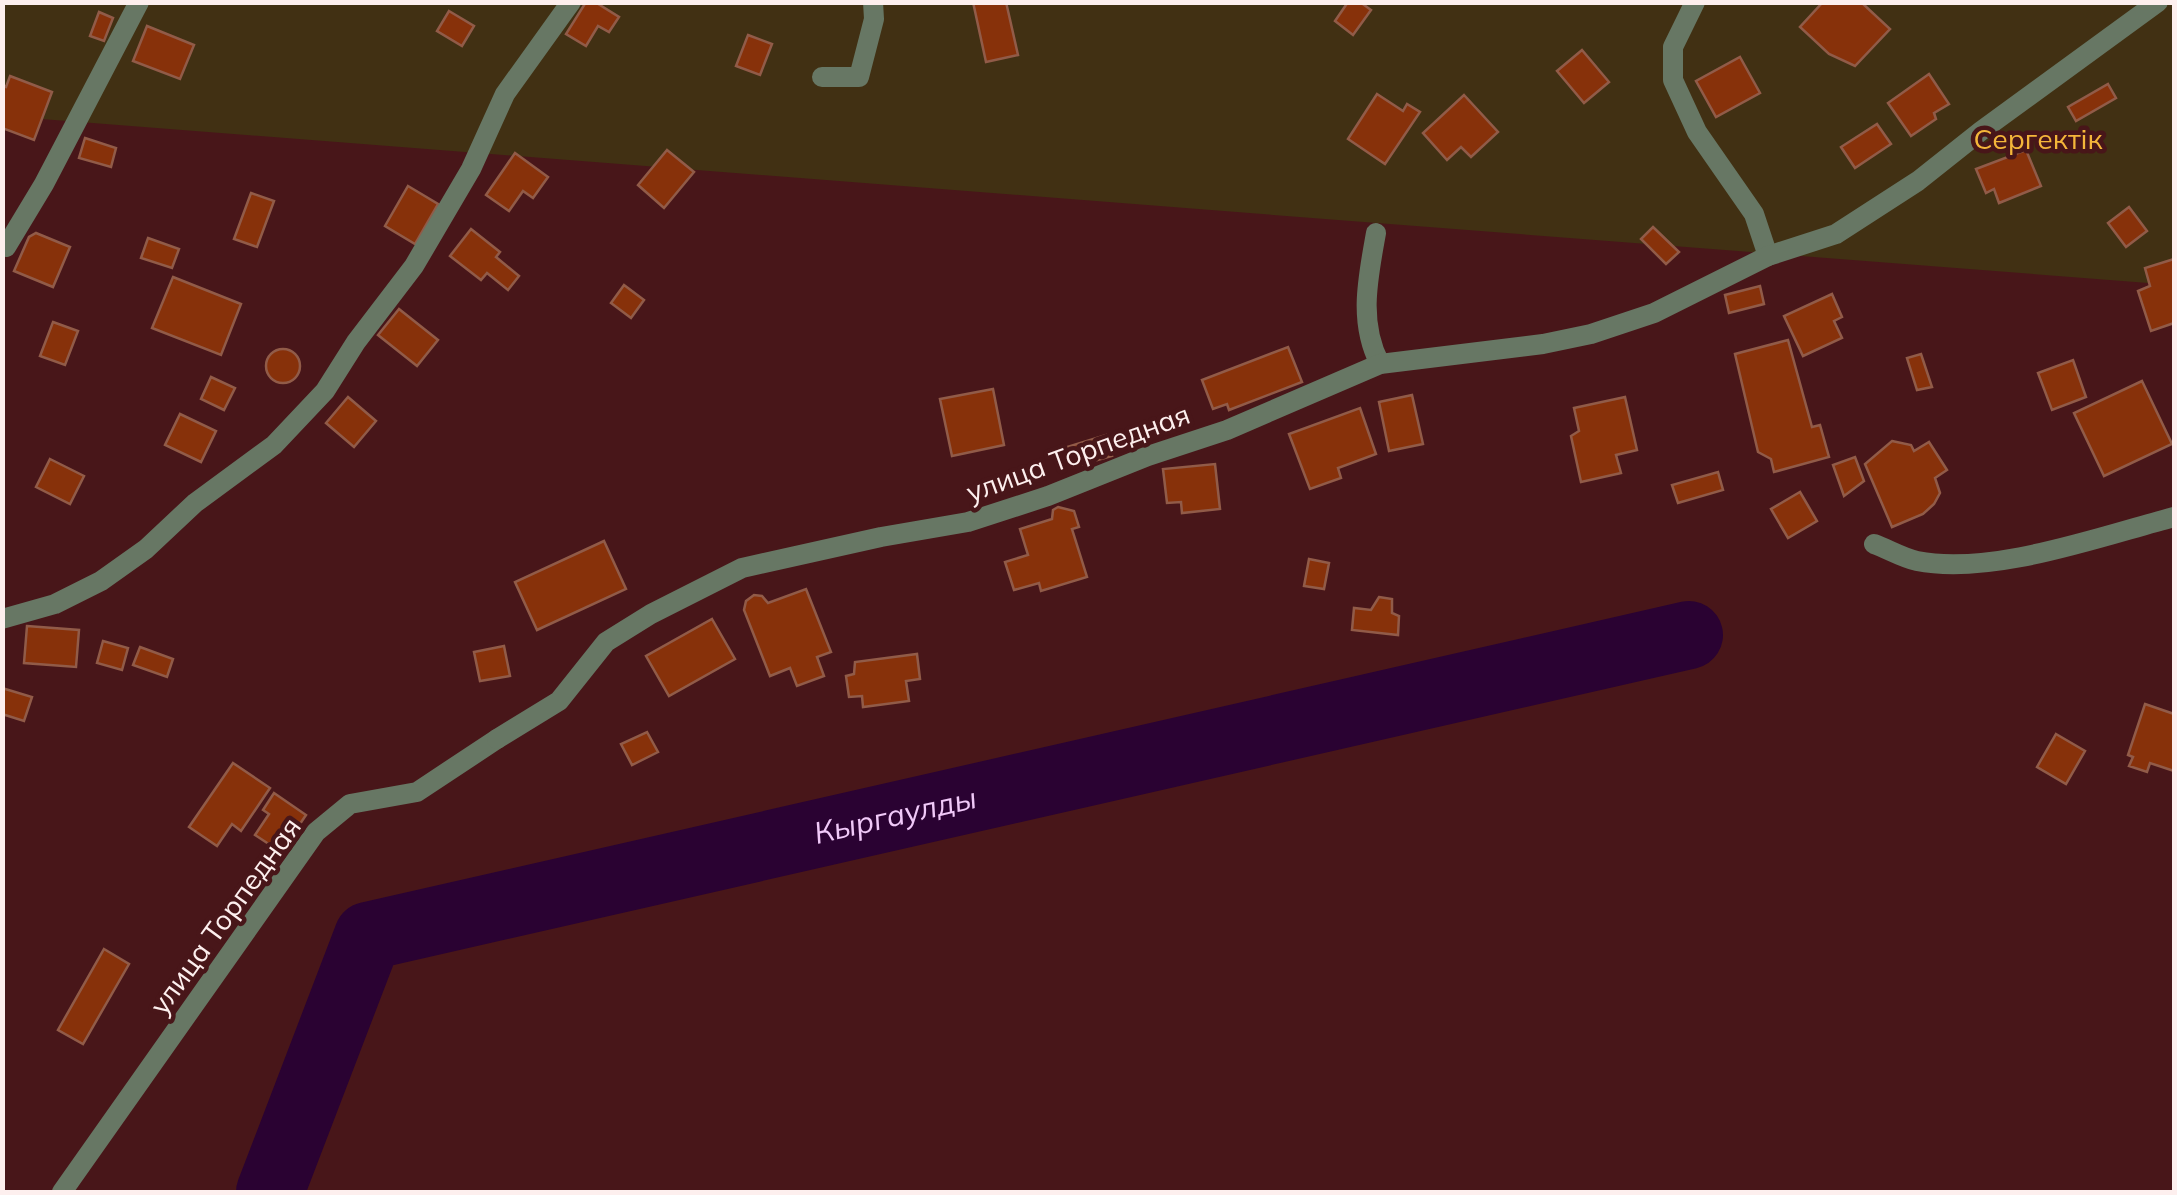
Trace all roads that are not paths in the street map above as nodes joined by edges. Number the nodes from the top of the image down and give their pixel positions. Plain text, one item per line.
1 (140, 2) edge
2 (571, 2) edge
3 (874, 2) edge
4 (1695, 2) edge
5 (2158, 2) edge
6 (822, 77) dead end
7 (1376, 232) dead end
8 (6, 247) dead end
9 (1768, 256) junction
10 (1380, 364) junction
11 (2174, 517) edge
12 (1874, 544) dead end
13 (2, 618) edge
14 (62, 1192) edge

1 - 8 street
2 - 13 street
3 - 6 street
4 - 9 street
5 - 9 street, улица Торпедная
7 - 10 street
9 - 10 street, улица Торпедная
10 - 14 street, улица Торпедная
11 - 12 street

